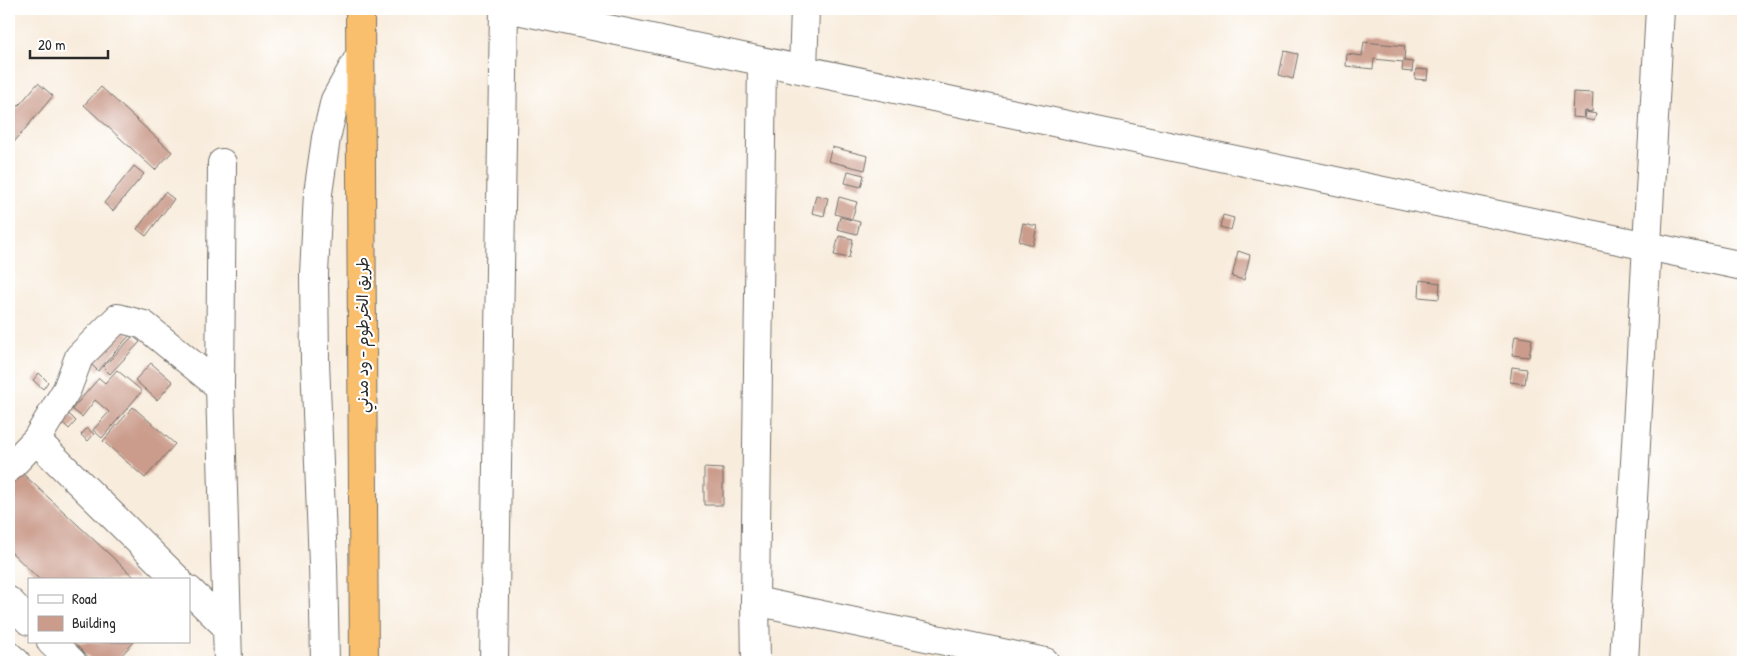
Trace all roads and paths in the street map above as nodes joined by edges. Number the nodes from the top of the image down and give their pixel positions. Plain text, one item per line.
1 (360, 9) edge
2 (504, 9) edge
3 (512, 9) edge
4 (805, 9) edge
5 (1660, 9) edge
6 (360, 55) junction
7 (762, 62) junction
8 (803, 69) junction
9 (222, 163) dead end
10 (1646, 246) junction
11 (1743, 266) edge
12 (220, 388) junction
13 (36, 440) junction
14 (9, 468) edge
15 (176, 578) edge
16 (190, 591) edge
17 (9, 601) edge
18 (755, 601) junction
19 (28, 620) edge
20 (226, 627) junction
21 (53, 644) edge
22 (9, 656) edge
23 (16, 662) edge
24 (72, 662) edge
25 (228, 662) edge
26 (324, 662) edge
27 (364, 662) edge
28 (494, 662) edge
29 (756, 662) edge
30 (1045, 662) edge
31 (1624, 662) edge

1 - 6 highway, طريق الخرطوم - ود مدني
2 - 28 street
3 - 7 street
4 - 8 street
5 - 10 street
6 - 26 street
6 - 27 highway, طريق الخرطوم - ود مدني
7 - 8 street
7 - 18 street
8 - 10 street
9 - 12 street
10 - 11 street
10 - 31 street
12 - 13 street
12 - 20 street
13 - 14 street
13 - 15 street
16 - 20 street
17 - 19 street
18 - 29 street
18 - 30 street
20 - 25 street
21 - 24 street
22 - 23 street

